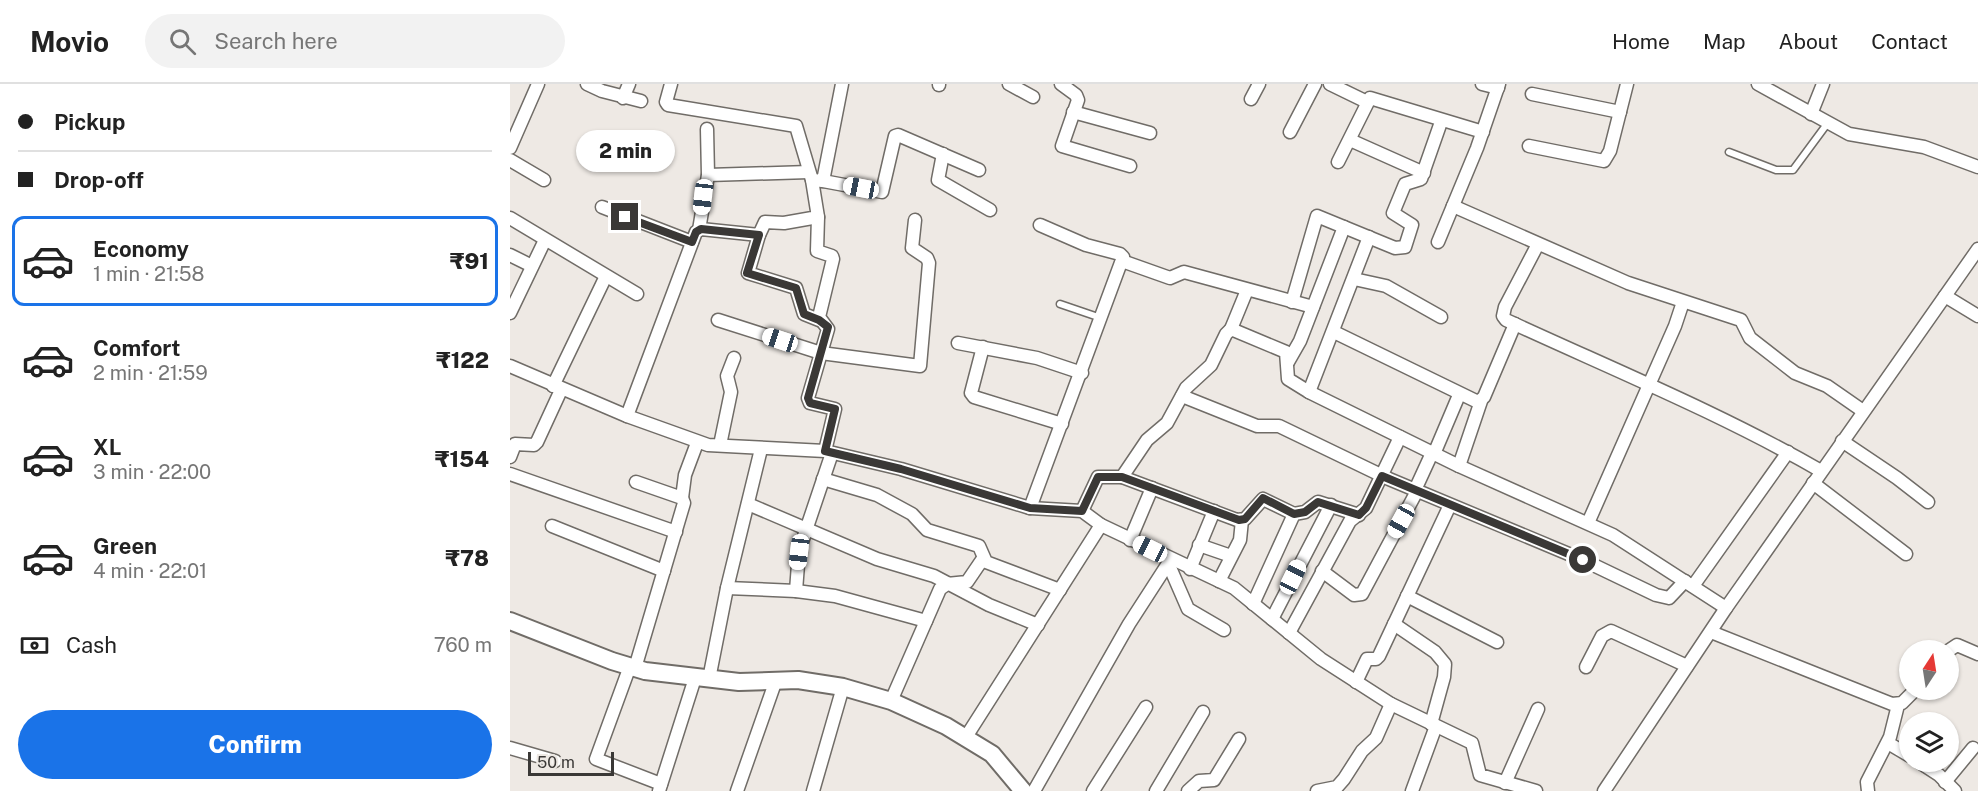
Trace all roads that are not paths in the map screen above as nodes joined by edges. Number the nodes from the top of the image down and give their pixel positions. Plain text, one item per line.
1 (538, 84) edge
2 (587, 84) edge
3 (629, 84) edge
4 (671, 84) edge
5 (842, 84) edge
6 (1009, 84) edge
7 (1060, 84) edge
8 (1259, 84) edge
9 (1315, 84) edge
10 (1330, 84) edge
11 (1482, 84) edge
12 (1626, 84) edge
13 (1761, 84) edge
14 (1823, 84) edge
15 (1498, 86) edge
16 (1532, 94) dead end
17 (1032, 97) dead end
18 (623, 98) junction
19 (1251, 99) dead end
20 (641, 101) dead end
21 (1367, 102) junction
22 (1073, 112) junction
23 (1620, 112) junction
24 (1811, 114) junction
25 (1441, 122) junction
26 (1827, 124) junction
27 (707, 129) dead end
28 (1290, 132) dead end
29 (1483, 132) junction
30 (1150, 133) dead end
31 (1350, 140) junction
32 (1529, 147) dead end
33 (510, 148) edge
34 (1729, 153) dead end
35 (943, 154) junction
36 (510, 160) edge
37 (1338, 162) dead end
38 (1130, 166) dead end
39 (1978, 167) edge
40 (979, 170) dead end
41 (1424, 173) junction
42 (708, 175) junction
43 (815, 178) junction
44 (544, 180) dead end
45 (1453, 206) junction
46 (602, 207) dead end
47 (990, 210) dead end
48 (818, 217) junction
49 (510, 218) edge
50 (915, 220) dead end
51 (1040, 225) dead end
52 (1344, 227) junction
53 (699, 230) junction
54 (759, 235) junction
55 (1369, 237) junction
56 (545, 240) junction
57 (692, 242) junction
58 (1438, 242) dead end
59 (1538, 244) junction
60 (1978, 249) edge
61 (510, 255) edge
62 (1122, 261) junction
63 (532, 266) junction
64 (606, 276) junction
65 (1354, 279) junction
66 (1247, 290) junction
67 (637, 294) dead end
68 (1945, 296) junction
69 (1292, 302) junction
70 (1683, 302) junction
71 (1060, 304) dead end
72 (1313, 308) junction
73 (510, 313) edge
74 (1978, 316) edge
75 (1101, 318) junction
76 (1440, 318) dead end
77 (718, 320) dead end
78 (819, 320) junction
79 (1515, 324) junction
80 (1231, 329) junction
81 (1334, 332) junction
82 (958, 343) dead end
83 (983, 347) junction
84 (820, 353) junction
85 (734, 358) dead end
86 (1288, 362) junction
87 (510, 366) edge
88 (1082, 373) junction
89 (1648, 384) junction
90 (557, 388) junction
91 (1309, 392) junction
92 (1459, 395) junction
93 (1182, 396) junction
94 (1481, 401) junction
95 (1863, 411) junction
96 (627, 416) junction
97 (1062, 424) junction
98 (1400, 438) junction
99 (1842, 441) junction
100 (697, 443) junction
101 (720, 445) junction
102 (761, 449) junction
103 (829, 452) junction
104 (1788, 452) junction
105 (1433, 453) junction
106 (510, 457) edge
107 (1459, 466) junction
108 (1821, 471) junction
109 (510, 474) edge
110 (1382, 476) junction
111 (1122, 477) junction
112 (823, 479) junction
113 (636, 482) dead end
114 (1813, 483) junction
115 (1152, 488) junction
116 (1416, 491) junction
117 (682, 498) junction
118 (1928, 502) dead end
119 (748, 504) junction
120 (1331, 505) junction
121 (1450, 505) junction
122 (1030, 508) junction
123 (1082, 511) junction
124 (1214, 512) junction
125 (1294, 514) junction
126 (1359, 515) junction
127 (1242, 520) junction
128 (1588, 523) junction
129 (1101, 525) junction
130 (552, 526) dead end
131 (805, 529) junction
132 (676, 532) junction
133 (1130, 540) junction
134 (1200, 545) junction
135 (1906, 555) dead end
136 (1232, 556) junction
137 (982, 560) junction
138 (1169, 561) junction
139 (1190, 568) junction
140 (664, 571) junction
141 (1322, 571) junction
142 (1220, 581) junction
143 (947, 584) junction
144 (1689, 584) junction
145 (726, 588) junction
146 (1060, 590) junction
147 (796, 591) junction
148 (1407, 596) junction
149 (1253, 604) junction
150 (1726, 608) junction
151 (1272, 619) junction
152 (926, 621) junction
153 (511, 624) edge
154 (1394, 624) junction
155 (1038, 625) junction
156 (1224, 630) dead end
157 (1711, 632) junction
158 (1290, 633) junction
159 (1497, 642) dead end
160 (1959, 646) edge
161 (1978, 654) edge
162 (1687, 666) junction
163 (632, 667) junction
164 (1586, 667) dead end
165 (702, 679) junction
166 (776, 680) junction
167 (1356, 682) junction
168 (843, 687) junction
169 (1904, 700) edge
170 (891, 701) junction
171 (1391, 704) junction
172 (1898, 705) junction
173 (1146, 707) dead end
174 (1538, 709) dead end
175 (1203, 712) dead end
176 (1434, 725) junction
177 (966, 737) junction
178 (1239, 739) dead end
179 (1888, 743) junction
180 (510, 748) edge
181 (1973, 748) dead end
182 (1899, 750) edge
183 (555, 761) dead end
184 (1931, 772) edge
185 (1506, 783) junction
186 (1950, 787) edge
187 (660, 788) edge
188 (737, 791) edge
189 (813, 791) edge
190 (1023, 791) edge
191 (1034, 791) edge
192 (1093, 791) edge
193 (1156, 791) edge
194 (1188, 791) edge
195 (1317, 791) edge
196 (1412, 791) edge
197 (1536, 791) edge
198 (1604, 791) edge
199 (1868, 791) edge

1 - 33 street
2 - 18 street
3 - 18 street
4 - 43 street
5 - 43 street
6 - 17 street
7 - 22 street
8 - 19 street
9 - 28 street
10 - 21 street
11 - 15 street
12 - 23 street
13 - 24 street
14 - 24 street
15 - 29 street
16 - 23 street
18 - 20 street
21 - 25 street
21 - 31 street
22 - 30 street
22 - 38 street
23 - 32 street
24 - 26 street
25 - 29 street
25 - 41 street
26 - 34 lane
26 - 39 street
27 - 42 street
29 - 45 street
31 - 37 street
31 - 41 street
35 - 40 street
35 - 43 street
35 - 47 street
36 - 44 street
41 - 55 street
42 - 43 street
42 - 53 street
43 - 48 street
45 - 58 street
45 - 59 street
46 - 57 street
48 - 54 street
48 - 78 street
49 - 56 street
50 - 84 street
51 - 62 street
52 - 55 street
52 - 69 street
52 - 72 street
53 - 54 street
53 - 57 street
54 - 78 street
55 - 65 street
56 - 63 street
56 - 64 street
57 - 96 street
59 - 70 street
59 - 79 street
60 - 68 street
61 - 63 street
62 - 66 street
62 - 75 street
63 - 73 street
64 - 67 street
64 - 90 street
65 - 76 street
65 - 81 street
66 - 69 street
66 - 80 street
68 - 74 street
68 - 95 street
69 - 72 street
70 - 89 street
70 - 95 street
71 - 75 lane
72 - 86 street
75 - 88 street
77 - 84 street
78 - 84 street
79 - 89 street
79 - 94 street
80 - 86 street
80 - 93 street
81 - 91 street
81 - 92 street
82 - 83 street
83 - 88 street
83 - 97 street
84 - 103 street
85 - 101 street
86 - 91 street
87 - 90 street
88 - 97 street
89 - 104 street
89 - 128 street
90 - 96 street
90 - 106 street
91 - 98 street
92 - 94 street
92 - 105 street
93 - 110 street
93 - 111 street
94 - 107 street
95 - 99 street
96 - 100 street
97 - 122 street
98 - 105 street
98 - 110 street
99 - 108 street
99 - 118 street
100 - 101 street
100 - 117 street
101 - 102 street
102 - 103 street
102 - 119 street
103 - 112 street
103 - 122 street
104 - 108 street
104 - 144 street
105 - 107 street
105 - 116 street
107 - 128 street
108 - 114 street
109 - 132 street
110 - 116 street
110 - 126 street
111 - 115 street
111 - 123 street
112 - 131 street
112 - 137 street
113 - 117 street
114 - 135 street
114 - 150 street
115 - 124 street
115 - 133 street
116 - 121 street
116 - 141 street
117 - 132 street
119 - 131 street
119 - 145 street
120 - 125 street
120 - 126 street
120 - 151 street
121 - 144 street
121 - 148 street
122 - 123 street
123 - 129 street
124 - 127 street
124 - 134 street
125 - 127 street
125 - 149 street
126 - 141 street
127 - 136 street
128 - 144 street
129 - 133 street
129 - 146 street
130 - 140 street
131 - 143 street
131 - 147 street
132 - 140 street
133 - 138 street
134 - 136 street
134 - 139 street
136 - 142 street
137 - 143 street
137 - 146 street
138 - 139 street
138 - 156 street
138 - 191 street
139 - 142 street
140 - 163 street
141 - 158 street
142 - 149 street
143 - 152 street
143 - 155 street
144 - 150 street
145 - 147 street
145 - 165 street
146 - 155 street
147 - 152 street
148 - 154 street
148 - 159 street
149 - 151 street
150 - 157 street
151 - 158 street
152 - 170 street
153 - 163 street
154 - 167 street
154 - 176 street
155 - 177 street
157 - 162 street
157 - 172 street
158 - 167 street
160 - 161 street
162 - 164 street
162 - 198 street
163 - 165 street
163 - 187 street
165 - 166 street
165 - 187 street
166 - 168 street
166 - 188 street
167 - 171 street
168 - 170 street
168 - 189 street
169 - 172 street
170 - 177 street
171 - 176 street
171 - 195 street
172 - 179 street
173 - 192 street
174 - 185 street
175 - 193 street
176 - 185 street
176 - 196 street
177 - 190 street
178 - 194 street
179 - 182 street
179 - 199 street
180 - 183 street
181 - 186 street
184 - 186 street
185 - 197 street

